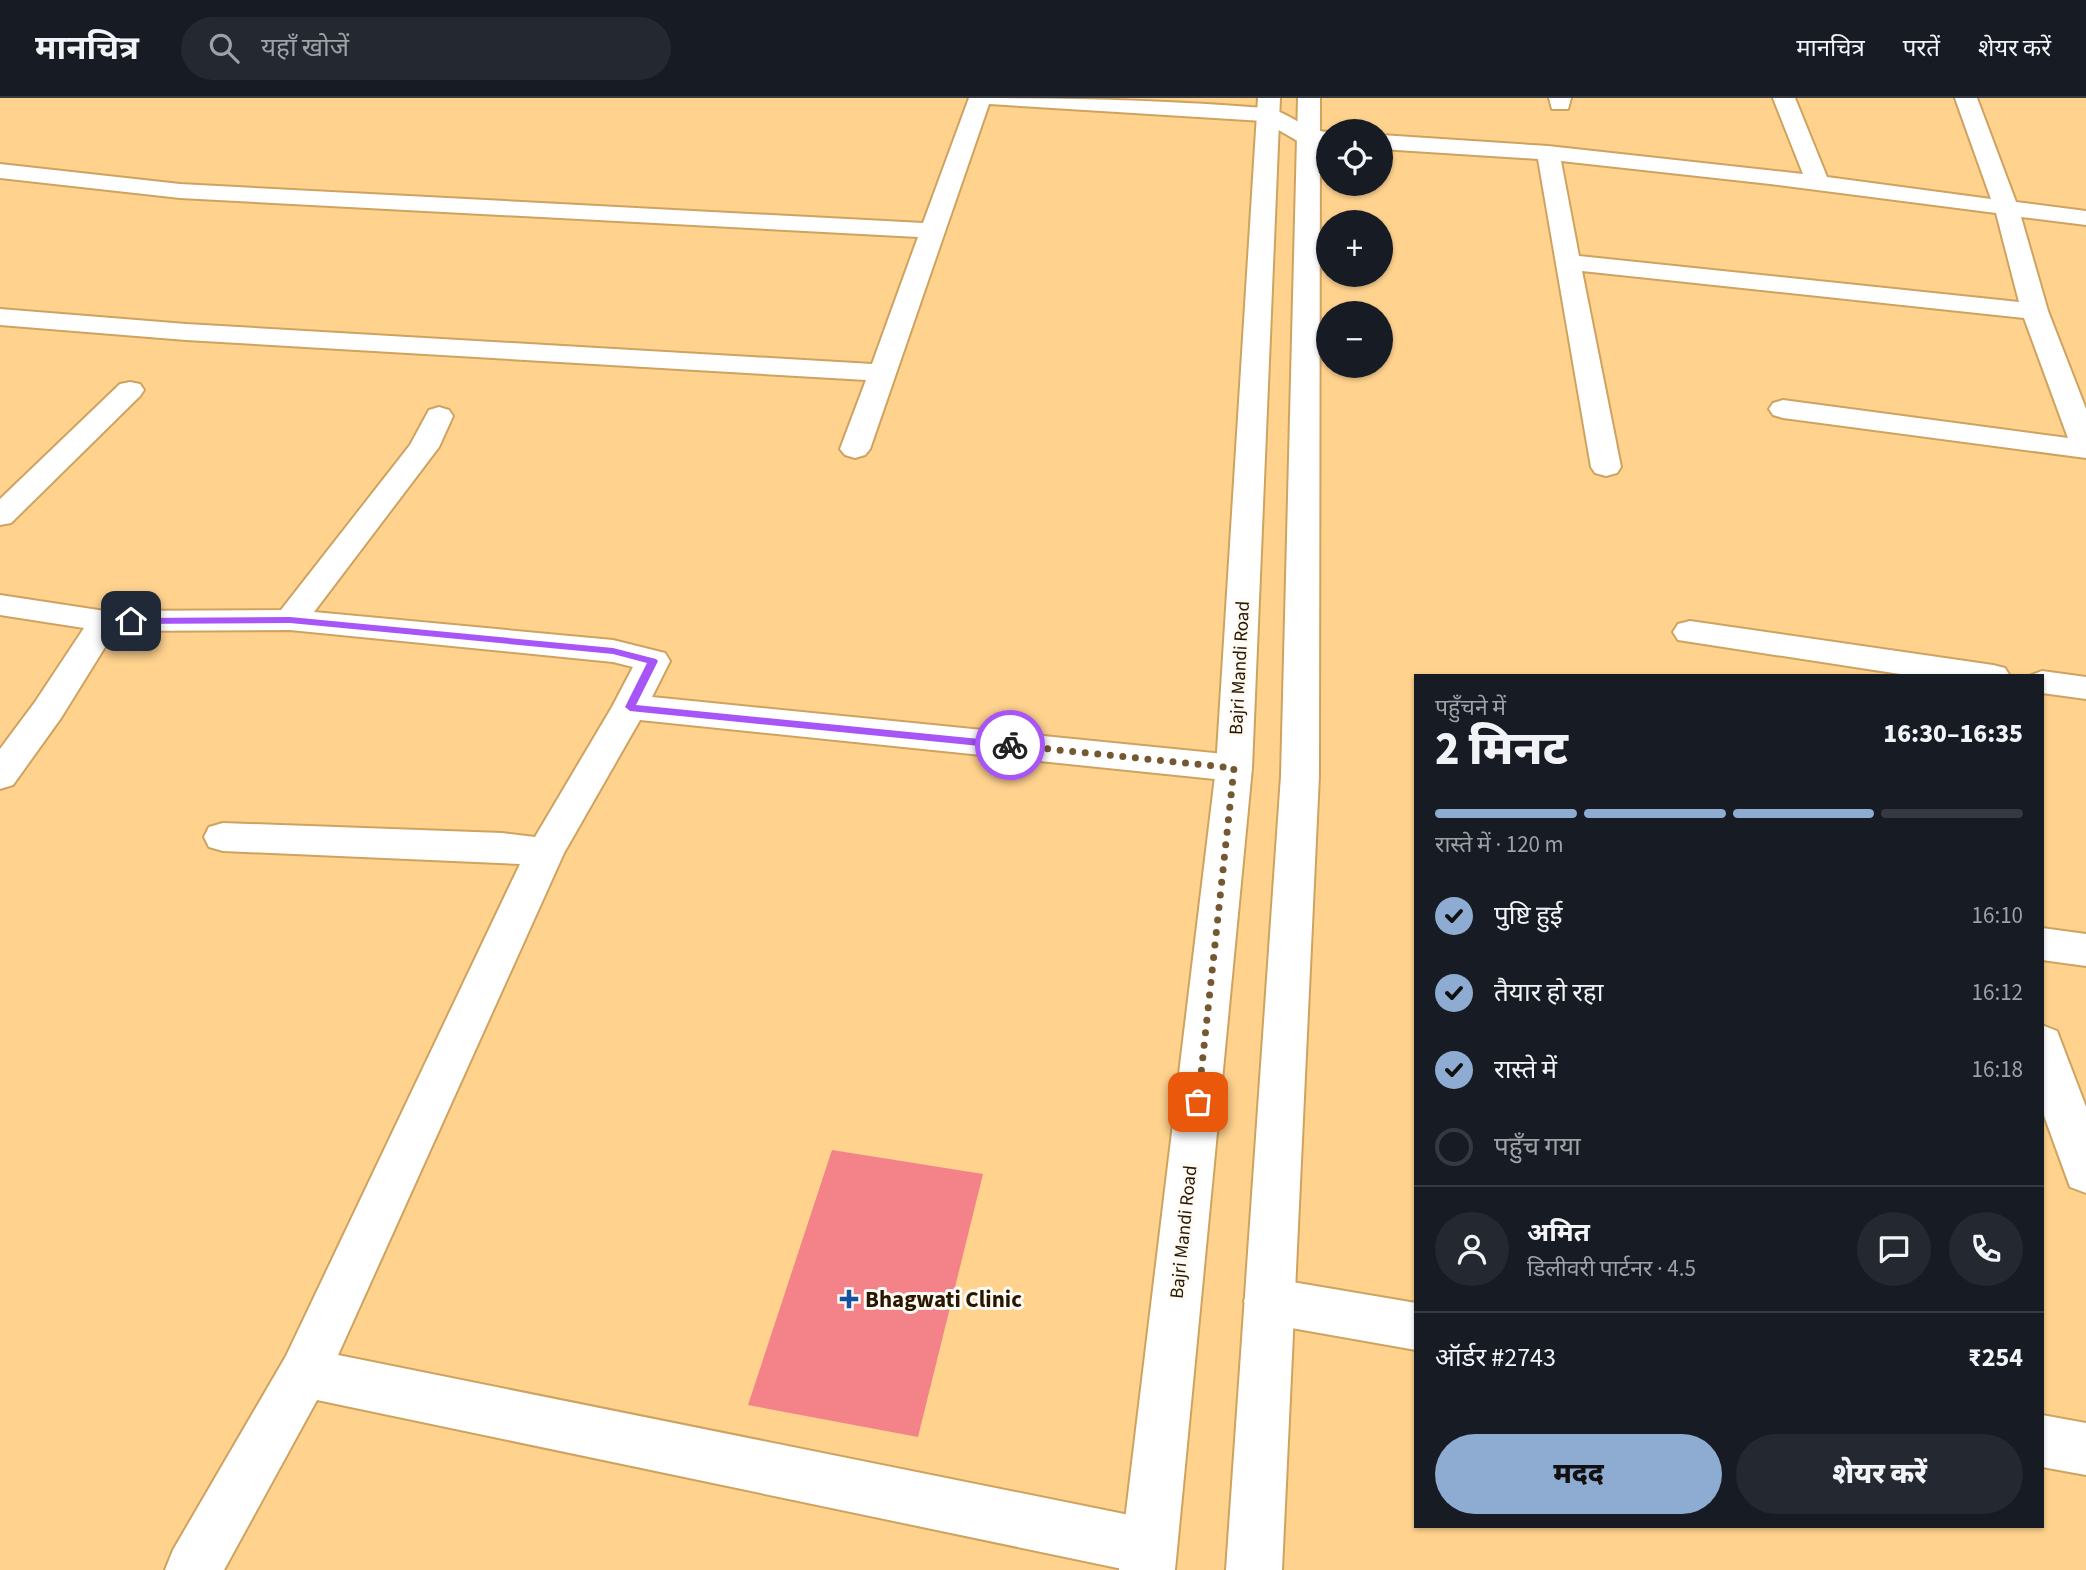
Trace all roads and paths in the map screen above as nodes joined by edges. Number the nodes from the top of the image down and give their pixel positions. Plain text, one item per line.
1 (980, 98) edge
2 (992, 98) edge
3 (1309, 98) edge
4 (1784, 98) edge
5 (1966, 98) edge
6 (1268, 106) edge
7 (1316, 126) edge
8 (1316, 136) edge
9 (1393, 143) edge
10 (1548, 153) junction
11 (0, 171) edge
12 (1818, 183) junction
13 (1317, 196) edge
14 (2007, 209) junction
15 (2086, 218) edge
16 (933, 232) junction
17 (1569, 262) junction
18 (2035, 311) junction
19 (0, 317) edge
20 (883, 373) junction
21 (130, 390) dead end
22 (1783, 409) dead end
23 (439, 416) dead end
24 (2086, 448) edge
25 (855, 449) dead end
26 (1606, 467) dead end
27 (0, 516) edge
28 (0, 606) edge
29 (290, 620) junction
30 (105, 621) junction
31 (1690, 632) dead end
32 (1922, 670) edge
33 (1969, 674) edge
34 (2044, 682) edge
35 (2086, 688) edge
36 (630, 707) junction
37 (1234, 768) junction
38 (0, 776) edge
39 (223, 837) dead end
40 (545, 853) junction
41 (2044, 944) edge
42 (2086, 950) edge
43 (2044, 1049) edge
44 (2086, 1173) edge
45 (1269, 1301) junction
46 (1414, 1327) edge
47 (304, 1373) junction
48 (2044, 1441) edge
49 (2086, 1449) edge
50 (1148, 1558) edge
51 (194, 1570) edge
52 (1254, 1570) edge

1 - 16 street
2 - 6 street
3 - 7 street
4 - 12 street
5 - 14 street
6 - 8 street
6 - 37 street, Bajri Mandi Road
9 - 10 street
10 - 12 street
10 - 17 street
11 - 16 street
12 - 14 street
13 - 45 street
14 - 15 street
14 - 18 street
16 - 20 street
17 - 18 street
17 - 26 street
18 - 24 street
19 - 20 street
20 - 25 street
21 - 27 street
22 - 24 street
23 - 29 street
28 - 30 street
29 - 30 street
29 - 36 street
30 - 38 street
31 - 32 street
32 - 33 street
34 - 35 street
36 - 37 street
36 - 40 street
37 - 50 street, Bajri Mandi Road
39 - 40 street
40 - 47 street
41 - 42 street
43 - 44 street
45 - 46 street
45 - 52 street
47 - 50 street
47 - 51 street
48 - 49 street

